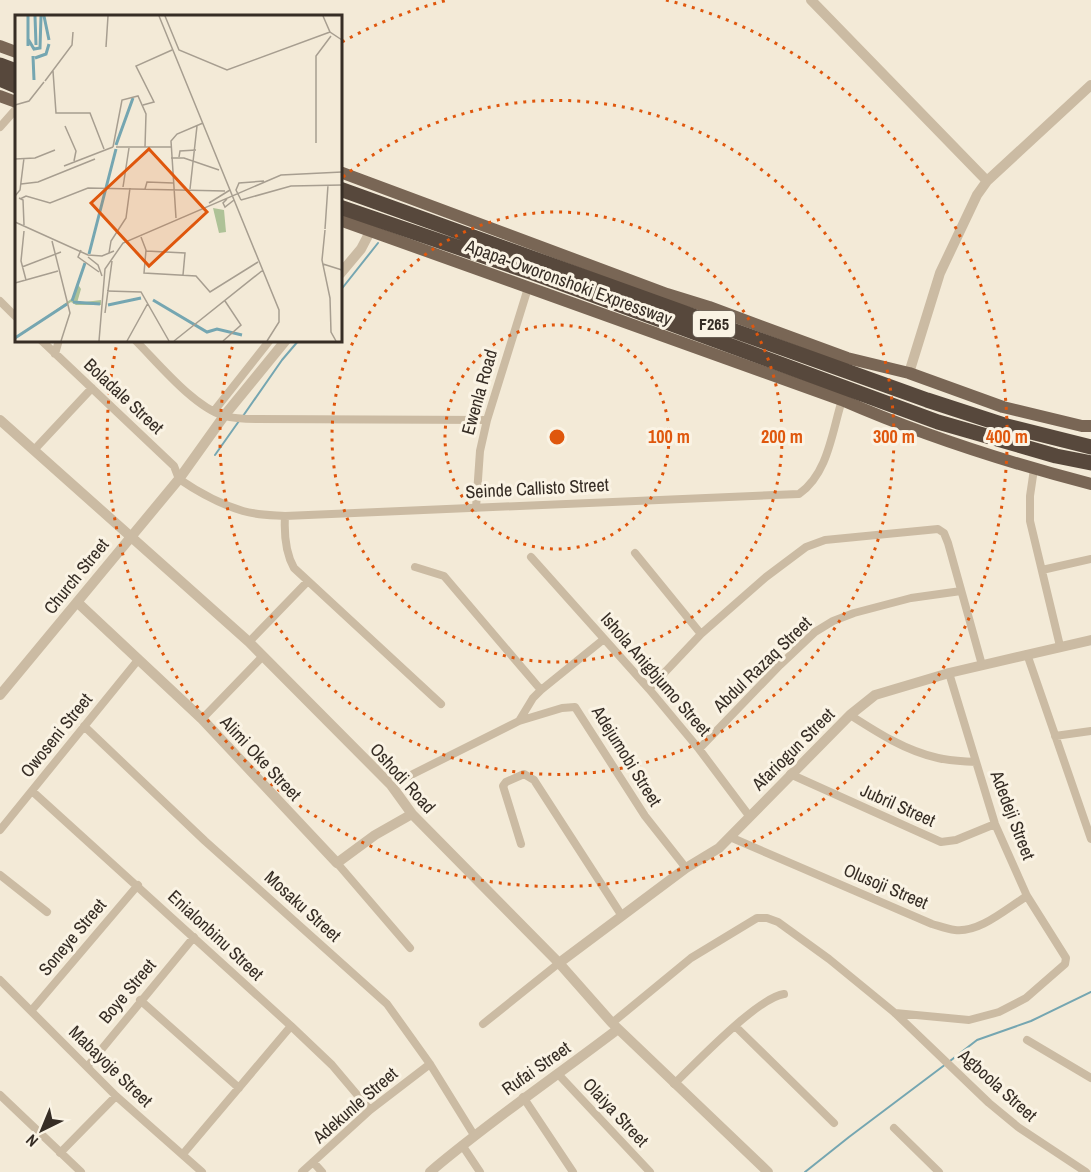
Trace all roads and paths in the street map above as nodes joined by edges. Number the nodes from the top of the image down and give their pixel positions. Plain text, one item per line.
1 (811, 0) edge
2 (0, 46) edge
3 (15, 52) edge
4 (0, 64) edge
5 (15, 70) edge
6 (0, 79) edge
7 (1091, 84) edge
8 (15, 86) edge
9 (0, 96) edge
10 (15, 102) edge
11 (15, 110) edge
12 (0, 127) edge
13 (342, 173) edge
14 (987, 181) junction
15 (342, 190) edge
16 (342, 208) edge
17 (342, 220) edge
18 (371, 230) junction
19 (342, 272) edge
20 (528, 288) junction
21 (666, 300) junction
22 (0, 302) edge
23 (15, 316) edge
24 (43, 342) edge
25 (58, 342) edge
26 (137, 342) edge
27 (269, 342) edge
28 (284, 342) edge
29 (55, 354) junction
30 (909, 373) junction
31 (92, 388) junction
32 (842, 400) junction
33 (219, 414) junction
34 (0, 420) edge
35 (487, 420) junction
36 (1006, 426) junction
37 (1091, 426) edge
38 (1091, 441) edge
39 (1091, 447) edge
40 (34, 450) junction
41 (1091, 463) edge
42 (1034, 470) junction
43 (179, 479) junction
44 (1091, 484) edge
45 (477, 508) junction
46 (285, 516) junction
47 (130, 537) junction
48 (635, 553) dead end
49 (531, 557) dead end
50 (1091, 559) edge
51 (415, 567) dead end
52 (1042, 570) junction
53 (308, 581) junction
54 (961, 591) junction
55 (77, 602) junction
56 (701, 634) junction
57 (604, 639) junction
58 (1091, 640) edge
59 (249, 642) junction
60 (1060, 646) junction
61 (1026, 654) junction
62 (263, 656) junction
63 (138, 660) junction
64 (982, 665) junction
65 (949, 673) junction
66 (649, 689) junction
67 (541, 690) junction
68 (0, 694) edge
69 (441, 704) dead end
70 (850, 715) junction
71 (202, 719) junction
72 (519, 721) junction
73 (84, 726) junction
74 (1091, 731) edge
75 (1055, 736) junction
76 (699, 750) junction
77 (976, 762) junction
78 (790, 774) junction
79 (391, 785) junction
80 (32, 791) junction
81 (412, 814) junction
82 (750, 817) junction
83 (995, 824) junction
84 (0, 830) edge
85 (730, 837) junction
86 (1091, 839) edge
87 (521, 844) dead end
88 (337, 863) junction
89 (686, 868) junction
90 (0, 875) edge
91 (138, 885) junction
92 (1027, 896) junction
93 (47, 912) dead end
94 (622, 915) junction
95 (194, 937) junction
96 (410, 948) dead end
97 (559, 963) junction
98 (0, 980) edge
99 (784, 994) dead end
100 (140, 1000) junction
101 (31, 1011) junction
102 (895, 1013) junction
103 (483, 1024) dead end
104 (291, 1026) junction
105 (615, 1026) junction
106 (735, 1026) junction
107 (1027, 1040) dead end
108 (430, 1064) junction
109 (87, 1067) junction
110 (558, 1074) junction
111 (1091, 1078) edge
112 (674, 1084) junction
113 (239, 1088) junction
114 (0, 1095) edge
115 (116, 1096) junction
116 (523, 1097) junction
117 (370, 1110) junction
118 (834, 1123) dead end
119 (894, 1128) dead end
120 (474, 1135) junction
121 (462, 1145) junction
122 (60, 1154) junction
123 (183, 1154) junction
124 (313, 1162) junction
125 (81, 1172) edge
126 (202, 1172) edge
127 (302, 1172) edge
128 (322, 1172) edge
129 (430, 1172) edge
130 (480, 1172) edge
131 (573, 1172) edge
132 (650, 1172) edge
133 (768, 1172) edge
134 (939, 1172) edge
135 (1086, 1172) edge

1 - 14 street
2 - 3 main road
4 - 5 highway
6 - 8 highway
7 - 14 street
9 - 10 main road
11 - 12 street
13 - 21 main road, Apapa-Oworonshoki Expressway
14 - 30 street
15 - 21 highway, Apapa-Oworonshoki Expressway / F265
16 - 41 highway, Apapa-Oworonshoki Expressway / F265
17 - 18 main road, Apapa-Oworonshoki Expressway
18 - 19 street
18 - 20 main road, Apapa-Oworonshoki Expressway
20 - 32 main road, Apapa-Oworonshoki Expressway
20 - 35 street, Ewenla Road
21 - 30 main road, Apapa-Oworonshoki Expressway
21 - 36 highway, Apapa-Oworonshoki Expressway / F265
22 - 23 street
24 - 29 street, Boladale Street
25 - 29 street
26 - 33 street
27 - 33 street
28 - 33 street, Church Street
29 - 31 street, Boladale Street
30 - 37 main road, Apapa-Oworonshoki Expressway
31 - 40 street
31 - 43 street, Boladale Street
32 - 42 main road, Apapa-Oworonshoki Expressway
32 - 45 street, Seinde Callisto Street
33 - 35 street
33 - 43 street, Church Street
34 - 40 street, Oshodi Road
35 - 45 street, Ewenla Road
36 - 38 highway
36 - 39 highway, Apapa-Oworonshoki Expressway / F265
40 - 47 street, Oshodi Road
42 - 44 main road, Apapa-Oworonshoki Expressway
42 - 52 street
43 - 46 street, Seinde Callisto Street
43 - 47 street, Church Street
45 - 46 street, Seinde Callisto Street
46 - 53 street
47 - 55 street, Church Street
47 - 59 street, Oshodi Road
48 - 56 street
49 - 57 street, Ishola Anigbjumo Street
50 - 52 street
51 - 67 street
52 - 60 street
53 - 59 street
53 - 69 street
54 - 56 street
54 - 64 street
54 - 76 street, Abdul Razaq Street
55 - 63 street, Alimi Oke Street
55 - 68 street, Church Street
56 - 66 street
57 - 66 street, Ishola Anigbjumo Street
57 - 67 street
58 - 60 street, Afariogun Street
59 - 62 street, Oshodi Road
60 - 61 street, Afariogun Street
61 - 64 street, Afariogun Street
61 - 75 street
62 - 71 street
62 - 79 street, Oshodi Road
63 - 71 street, Alimi Oke Street
63 - 73 street, Owoseni Street
64 - 65 street, Afariogun Street
65 - 70 street, Afariogun Street
65 - 77 street, Adedeji Street
66 - 76 street, Ishola Anigbjumo Street
67 - 72 street
70 - 77 street
70 - 78 street, Afariogun Street
71 - 88 street, Alimi Oke Street
72 - 79 street, Adejumobi Street
72 - 89 street, Adejumobi Street
73 - 80 street, Owoseni Street
73 - 108 street, Mosaku Street
74 - 75 street
75 - 86 street
76 - 82 street, Ishola Anigbjumo Street
77 - 83 street, Adedeji Street
78 - 82 street, Afariogun Street
78 - 83 street, Jubril Street
79 - 81 street, Oshodi Road
80 - 84 street, Owoseni Street
80 - 91 street, Enialonbinu Street
81 - 88 street
81 - 97 street, Oshodi Road
82 - 85 street, Afariogun Street
83 - 92 street, Adedeji Street
85 - 89 street, Afariogun Street
85 - 92 street, Olusoji Street
87 - 94 street
88 - 96 street, Alimi Oke Street
89 - 94 street, Afariogun Street
90 - 93 street
91 - 95 street, Enialonbinu Street
91 - 101 street, Soneye Street
92 - 102 street, Adedeji Street
94 - 97 street, Afariogun Street
95 - 100 street, Boye Street
95 - 104 street, Enialonbinu Street
97 - 103 street
97 - 105 street, Oshodi Road
98 - 101 street, Mabayoje Street
99 - 106 street
100 - 109 street, Boye Street
100 - 113 street
101 - 109 street, Mabayoje Street
102 - 105 street, Agboola Street
102 - 135 street, Agboola Street
104 - 113 street
104 - 117 street, Enialonbinu Street
105 - 110 street, Rufai Street
105 - 112 street, Oshodi Road
106 - 112 street
106 - 118 street
107 - 111 street
108 - 117 street, Adekunle Street
108 - 120 street, Mosaku Street
109 - 115 street, Mabayoje Street
110 - 116 street, Rufai Street
110 - 132 street, Olaiya Street
112 - 133 street, Oshodi Road
113 - 123 street
114 - 122 street
115 - 122 street
115 - 123 street, Mabayoje Street
116 - 120 street, Rufai Street
116 - 131 street
117 - 124 street, Adekunle Street
119 - 134 street
120 - 121 street, Rufai Street
121 - 129 street, Rufai Street
121 - 130 street
122 - 125 street
123 - 126 street, Mabayoje Street
124 - 127 street, Adekunle Street
124 - 128 street

